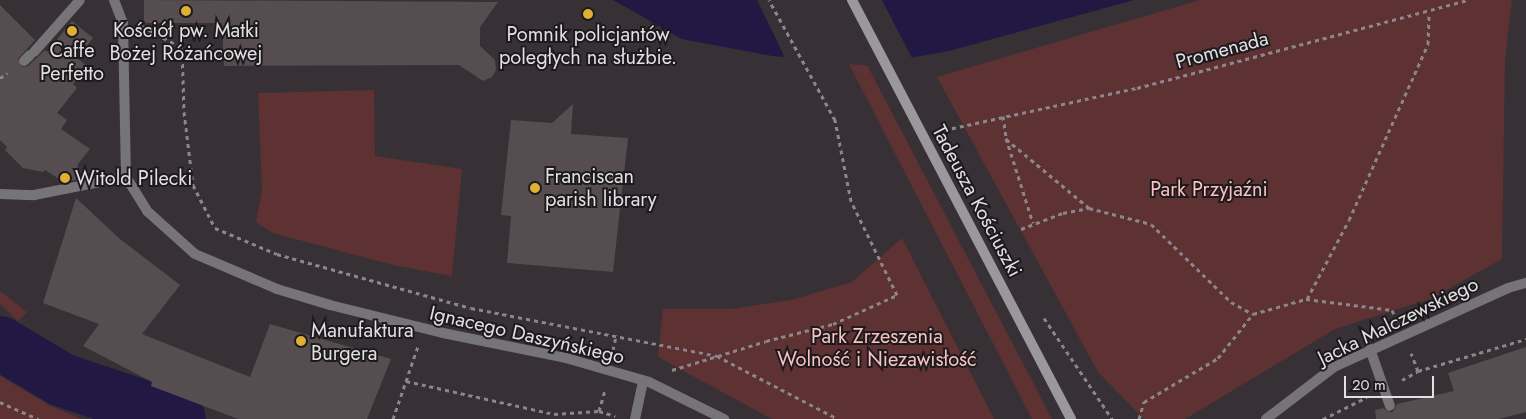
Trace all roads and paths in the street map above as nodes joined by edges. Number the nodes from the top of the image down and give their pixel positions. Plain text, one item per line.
1 (80, 0) edge
2 (114, 0) edge
3 (770, 0) edge
4 (852, 0) edge
5 (1466, 0) edge
6 (1429, 12) junction
7 (123, 22) junction
8 (29, 56) dead end
9 (1003, 116) junction
10 (940, 121) dead end
11 (944, 130) junction
12 (949, 138) dead end
13 (1006, 138) junction
14 (126, 177) junction
15 (0, 194) edge
16 (1089, 208) junction
17 (1033, 223) junction
18 (1021, 229) dead end
19 (1526, 283) edge
20 (1038, 310) dead end
21 (1253, 314) junction
22 (424, 328) junction
23 (616, 336) junction
24 (1526, 339) edge
25 (1370, 349) junction
26 (717, 356) junction
27 (610, 371) junction
28 (1418, 371) dead end
29 (406, 382) junction
30 (646, 382) junction
31 (0, 402) edge
32 (1390, 406) dead end
33 (599, 411) junction
34 (38, 419) edge
35 (393, 419) edge
36 (623, 419) edge
37 (635, 419) edge
38 (724, 419) edge
39 (838, 419) edge
40 (1071, 419) edge
41 (1112, 419) edge
42 (1139, 419) edge
43 (1266, 419) edge

1 - 8 street
2 - 7 street
3 - 26 path
4 - 40 street, Tadeusza Kościuszki
5 - 6 path, Promenada
6 - 9 path, Promenada
6 - 21 path
7 - 14 street
7 - 23 path
9 - 11 path, Promenada
9 - 13 path
10 - 11 path
11 - 12 path
13 - 16 path
13 - 17 path
14 - 15 street
14 - 22 street, Ignacego Daszyńskiego
16 - 17 path
16 - 21 path
17 - 18 path
19 - 25 street, Jacka Malczewskiego
20 - 41 path
21 - 42 path
22 - 27 street, Ignacego Daszyńskiego
22 - 29 path
23 - 26 path
23 - 27 path
24 - 28 path
25 - 32 street
25 - 43 street, Jacka Malczewskiego
26 - 30 path
26 - 39 path
27 - 30 street, Ignacego Daszyńskiego
27 - 33 path
29 - 33 path
29 - 35 path
30 - 37 street
30 - 38 street, Ignacego Daszyńskiego
31 - 34 path
33 - 36 path

